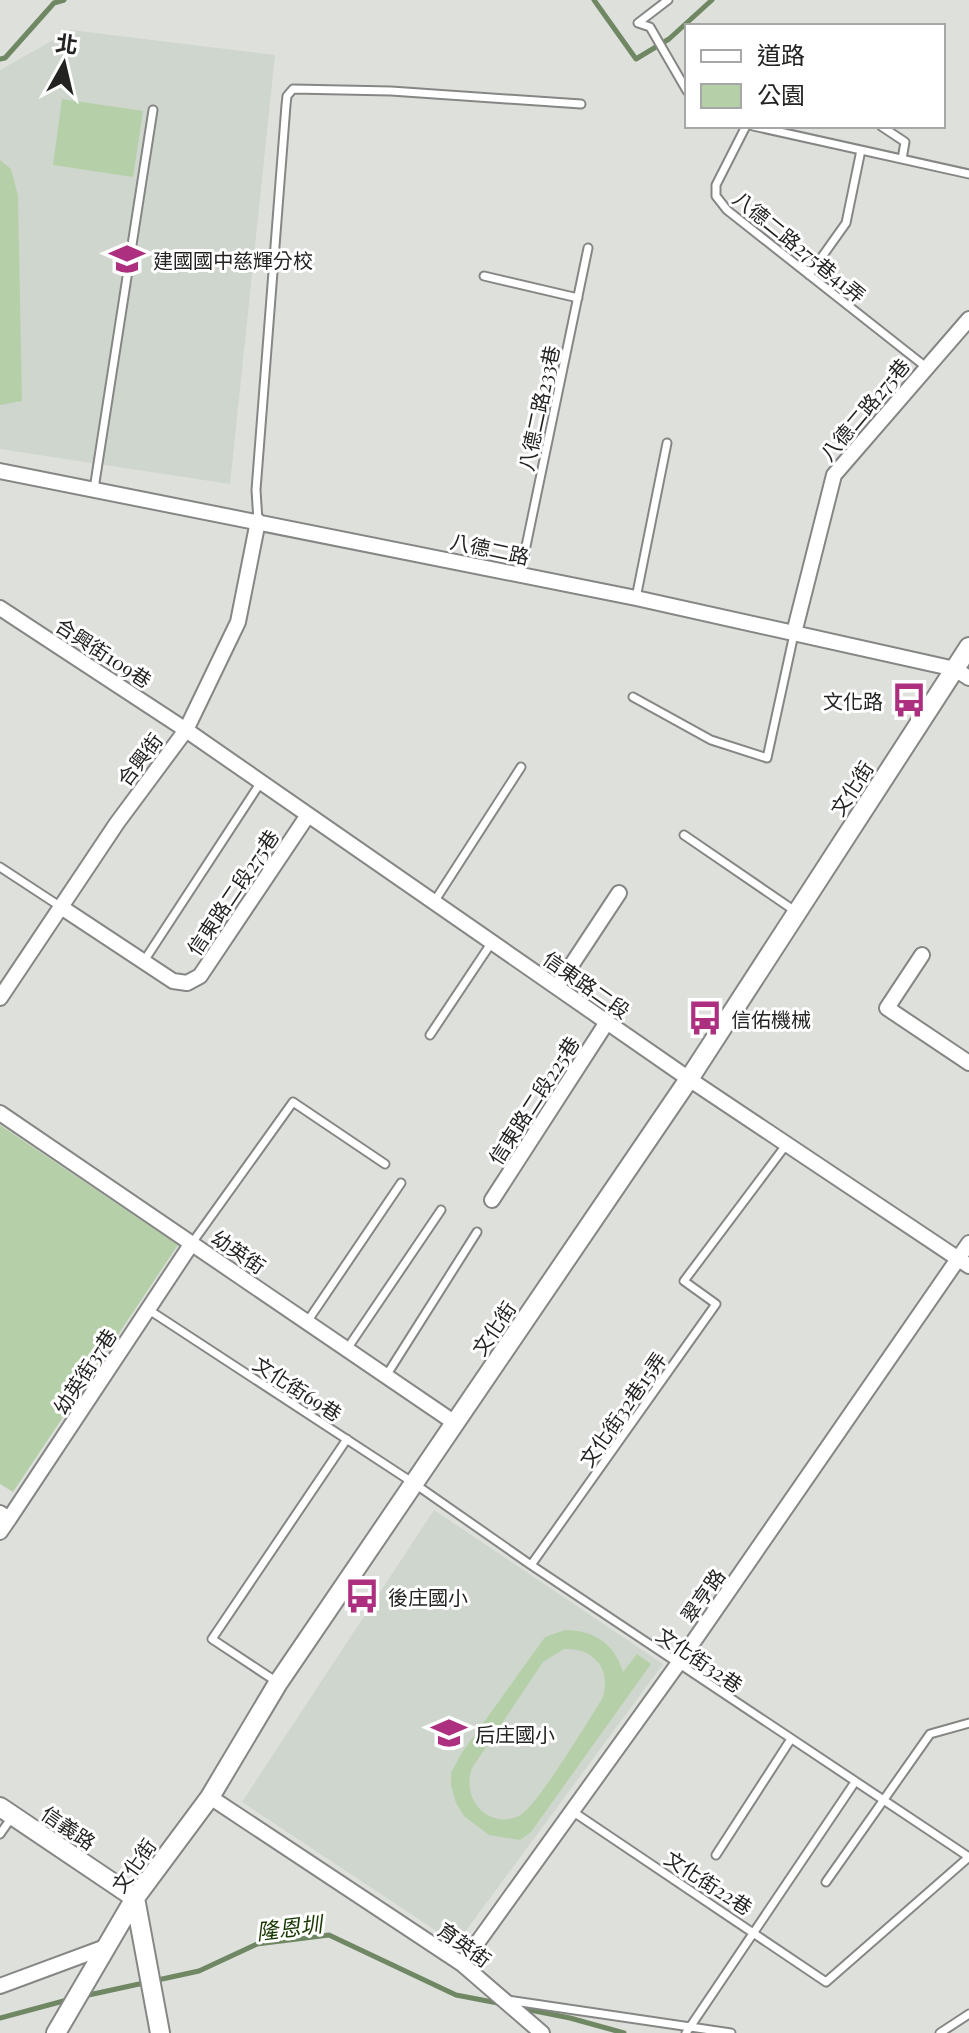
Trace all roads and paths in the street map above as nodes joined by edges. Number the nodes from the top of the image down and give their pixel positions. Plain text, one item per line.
1 (668, 0) edge
2 (685, 88) edge
3 (581, 104) dead end
4 (153, 110) dead end
5 (745, 128) edge
6 (762, 128) edge
7 (884, 128) edge
8 (861, 150) junction
9 (902, 159) junction
10 (969, 174) edge
11 (588, 248) dead end
12 (809, 275) junction
13 (484, 276) dead end
14 (578, 298) junction
15 (969, 319) edge
16 (926, 367) junction
17 (667, 443) dead end
18 (0, 471) edge
19 (94, 489) junction
20 (258, 521) junction
21 (520, 575) junction
22 (636, 598) junction
23 (0, 608) edge
24 (794, 633) junction
25 (969, 647) edge
26 (962, 673) edge
27 (633, 697) dead end
28 (186, 730) junction
29 (521, 767) dead end
30 (261, 782) junction
31 (308, 815) junction
32 (684, 835) dead end
33 (0, 867) edge
34 (619, 893) dead end
35 (434, 902) junction
36 (61, 907) junction
37 (797, 912) junction
38 (492, 942) junction
39 (922, 955) dead end
40 (143, 961) junction
41 (557, 987) junction
42 (0, 998) edge
43 (607, 1022) junction
44 (430, 1035) dead end
45 (969, 1063) edge
46 (689, 1079) junction
47 (0, 1113) edge
48 (786, 1144) junction
49 (385, 1164) dead end
50 (401, 1183) dead end
51 (492, 1200) dead end
52 (441, 1210) dead end
53 (477, 1232) dead end
54 (192, 1243) junction
55 (969, 1243) edge
56 (964, 1262) edge
57 (148, 1309) junction
58 (307, 1322) junction
59 (347, 1349) junction
60 (386, 1376) junction
61 (455, 1423) junction
62 (347, 1439) junction
63 (415, 1484) junction
64 (3, 1521) edge
65 (531, 1565) junction
66 (678, 1664) junction
67 (278, 1683) junction
68 (969, 1723) edge
69 (791, 1739) junction
70 (855, 1782) junction
71 (210, 1797) junction
72 (882, 1800) junction
73 (6, 1811) edge
74 (572, 1811) junction
75 (0, 1834) edge
76 (716, 1855) dead end
77 (969, 1857) edge
78 (826, 1882) dead end
79 (135, 1898) junction
80 (753, 1931) junction
81 (109, 1946) junction
82 (462, 1964) junction
83 (0, 1986) edge
84 (509, 2004) junction
85 (969, 2014) edge
86 (687, 2030) edge
87 (56, 2033) edge
88 (160, 2033) edge
89 (542, 2033) edge
90 (731, 2033) edge
91 (940, 2033) edge

1 - 2 lane
3 - 20 lane
4 - 19 lane
5 - 12 lane, 八德二路275巷41弄
6 - 8 lane
7 - 9 lane
8 - 9 lane
8 - 12 lane
9 - 10 lane
11 - 14 lane, 八德二路233巷
12 - 16 lane, 八德二路275巷41弄
13 - 14 lane
14 - 21 lane, 八德二路233巷
15 - 16 street, 八德二路275巷
16 - 24 street, 八德二路275巷
17 - 22 lane
18 - 19 street, 八德二路
19 - 20 street, 八德二路
20 - 21 street, 八德二路
20 - 28 street, 合興街
21 - 22 street, 八德二路
22 - 24 street, 八德二路
23 - 28 street, 合興街109巷
24 - 26 street, 八德二路
24 - 27 lane
25 - 26 street, 文化街
26 - 37 street, 文化街
28 - 30 street, 信東路二段
28 - 36 street, 合興街
29 - 35 lane
30 - 31 street, 信東路二段
30 - 40 lane
31 - 35 street, 信東路二段
31 - 40 street, 信東路二段275巷
32 - 37 lane
33 - 36 lane
34 - 41 street
35 - 38 street, 信東路二段
36 - 40 street, 信東路二段275巷
36 - 42 street, 合興街
37 - 46 street, 文化街
38 - 41 street, 信東路二段
38 - 44 lane
39 - 45 street
41 - 43 street, 信東路二段
43 - 46 street, 信東路二段
43 - 51 street, 信東路二段225巷
46 - 48 street, 信東路二段
46 - 61 street, 文化街
47 - 54 street, 幼英街
48 - 56 street, 信東路二段
48 - 65 lane, 文化街32巷15弄
49 - 54 lane
50 - 58 lane
52 - 59 lane
53 - 60 lane
54 - 57 street, 幼英街37巷
54 - 58 street, 幼英街
55 - 56 street, 翠亨路
56 - 66 street, 翠亨路
57 - 62 lane, 文化街69巷
57 - 64 street, 幼英街37巷
58 - 59 street, 幼英街
59 - 60 street, 幼英街
60 - 61 street, 幼英街
61 - 63 street, 文化街
62 - 63 lane, 文化街69巷
62 - 67 lane
63 - 65 lane, 文化街32巷
63 - 67 street, 文化街
65 - 66 lane, 文化街32巷
66 - 69 lane, 文化街32巷
66 - 74 street, 翠亨路
67 - 71 street, 文化街
68 - 72 lane
69 - 70 lane, 文化街32巷
69 - 76 lane
70 - 72 lane, 文化街32巷
70 - 80 lane
71 - 79 street, 文化街
71 - 82 street, 育英街
72 - 77 lane, 文化街32巷
72 - 78 lane
73 - 75 lane
73 - 79 street, 信義路
74 - 80 lane, 文化街22巷
74 - 82 street, 翠亨路
77 - 80 lane, 文化街22巷
79 - 81 street, 文化街
79 - 88 street
80 - 86 lane
81 - 83 street
81 - 87 street, 文化街
82 - 84 street, 育英街
84 - 86 lane
84 - 89 street, 育英街
85 - 91 lane
86 - 90 lane

